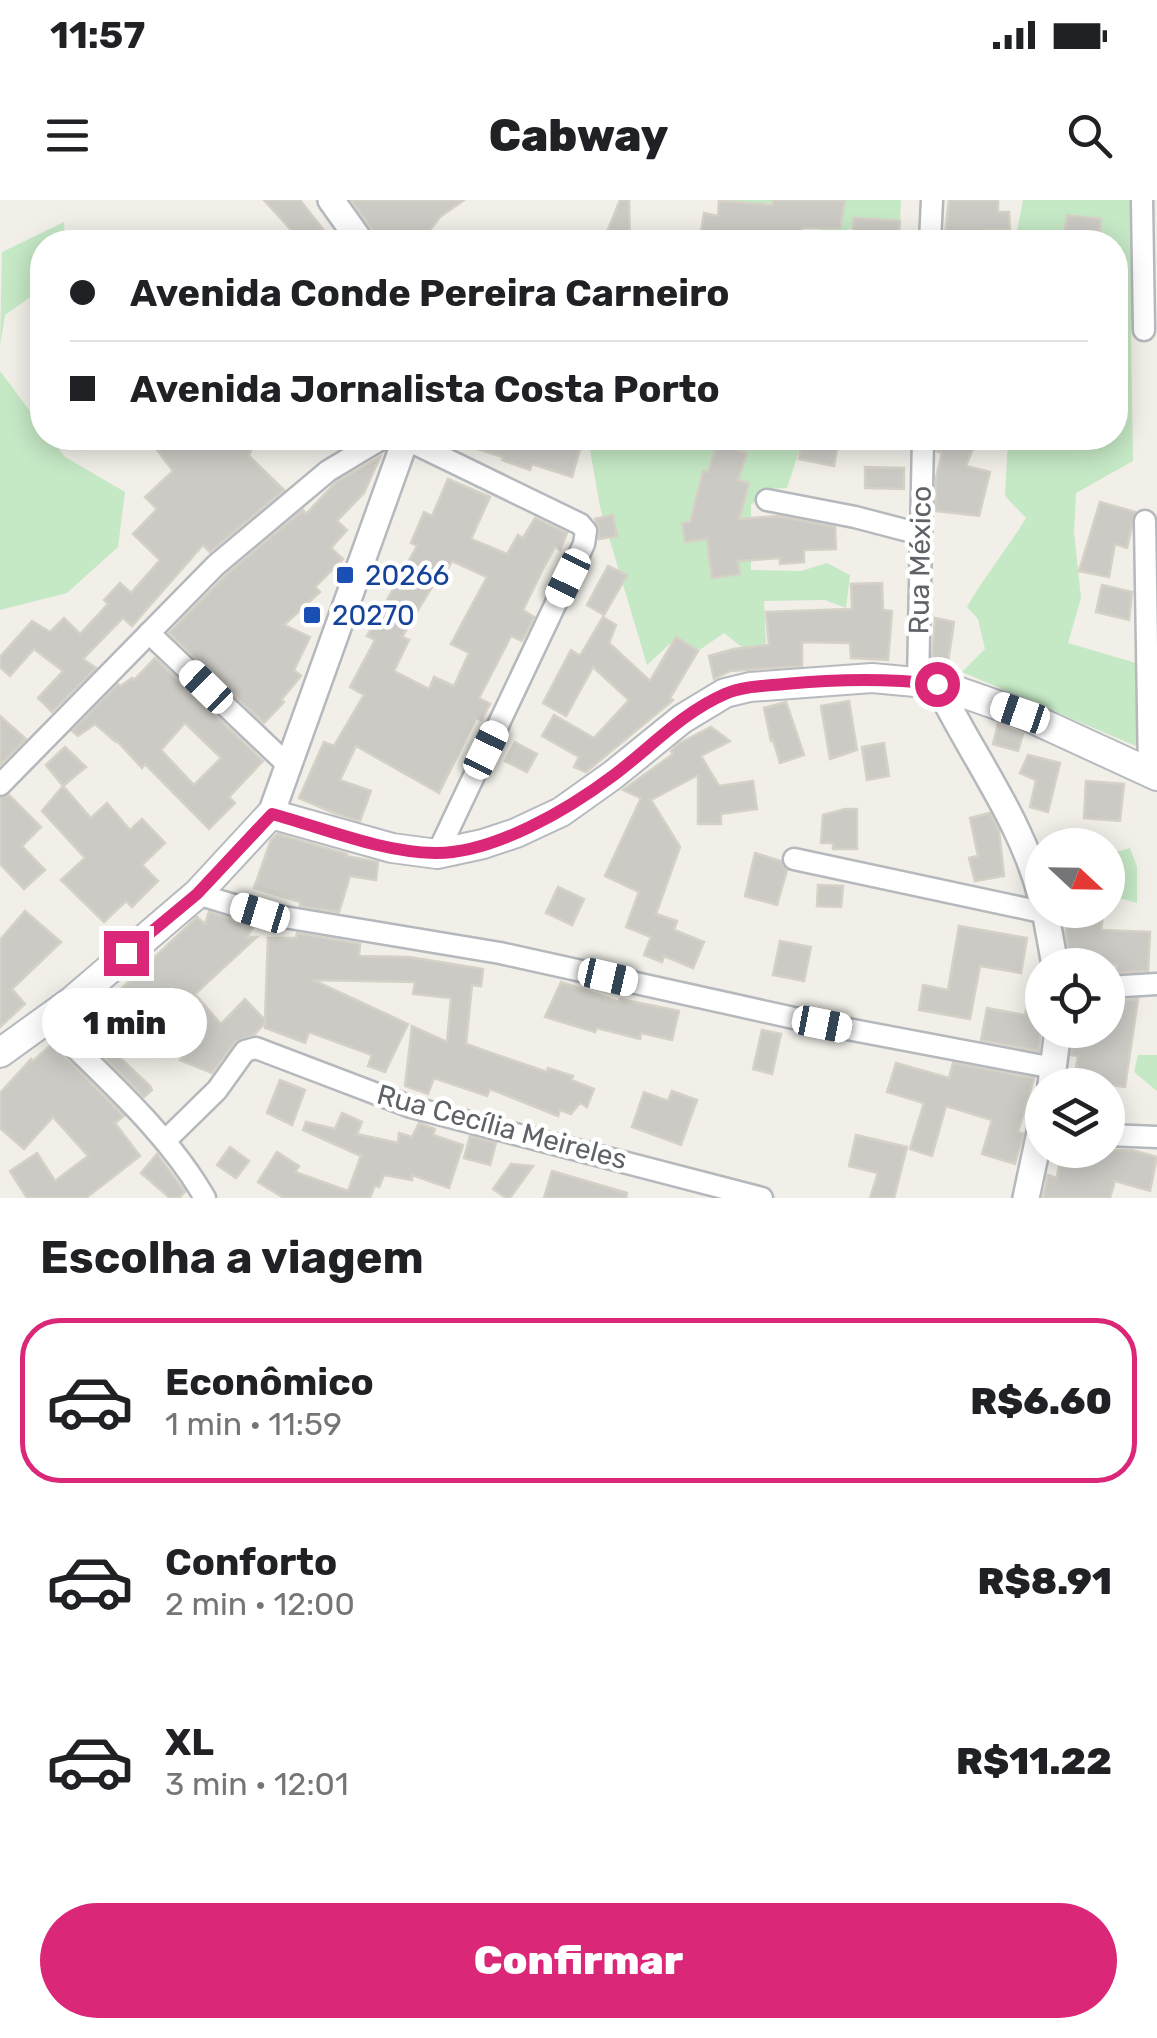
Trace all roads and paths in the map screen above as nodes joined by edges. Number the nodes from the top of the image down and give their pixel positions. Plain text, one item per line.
1 (331, 200) edge
2 (932, 200) edge
3 (1142, 200) edge
4 (352, 230) edge
5 (931, 230) edge
6 (1144, 330) dead end
7 (373, 450) edge
8 (394, 450) edge
9 (423, 450) edge
10 (923, 450) edge
11 (767, 500) dead end
12 (1144, 521) dead end
13 (920, 534) junction
14 (149, 633) junction
15 (928, 683) junction
16 (290, 768) junction
17 (1153, 774) edge
18 (0, 785) edge
19 (272, 814) junction
20 (1025, 844) edge
21 (437, 854) junction
22 (794, 859) dead end
23 (197, 894) junction
24 (1025, 904) edge
25 (1157, 984) edge
26 (1125, 985) edge
27 (47, 1020) junction
28 (0, 1053) edge
29 (1025, 1071) edge
30 (1125, 1136) edge
31 (1157, 1137) edge
32 (165, 1141) junction
33 (1033, 1168) edge
34 (206, 1198) edge
35 (762, 1198) edge
36 (1026, 1198) edge

1 - 4 street
2 - 5 street
3 - 6 street
7 - 14 street
8 - 16 street
9 - 21 street
10 - 13 street, Rua México
11 - 13 street
12 - 17 street
13 - 15 street, Rua México
14 - 16 street
14 - 18 street
15 - 17 main road
15 - 20 street
15 - 21 main road
16 - 19 street
19 - 21 main road
19 - 23 main road
22 - 24 street
23 - 27 main road
23 - 29 street
25 - 26 street
27 - 28 main road
27 - 32 street
30 - 31 street
32 - 34 street
32 - 35 street, Rua Cecília Meireles
33 - 36 street

